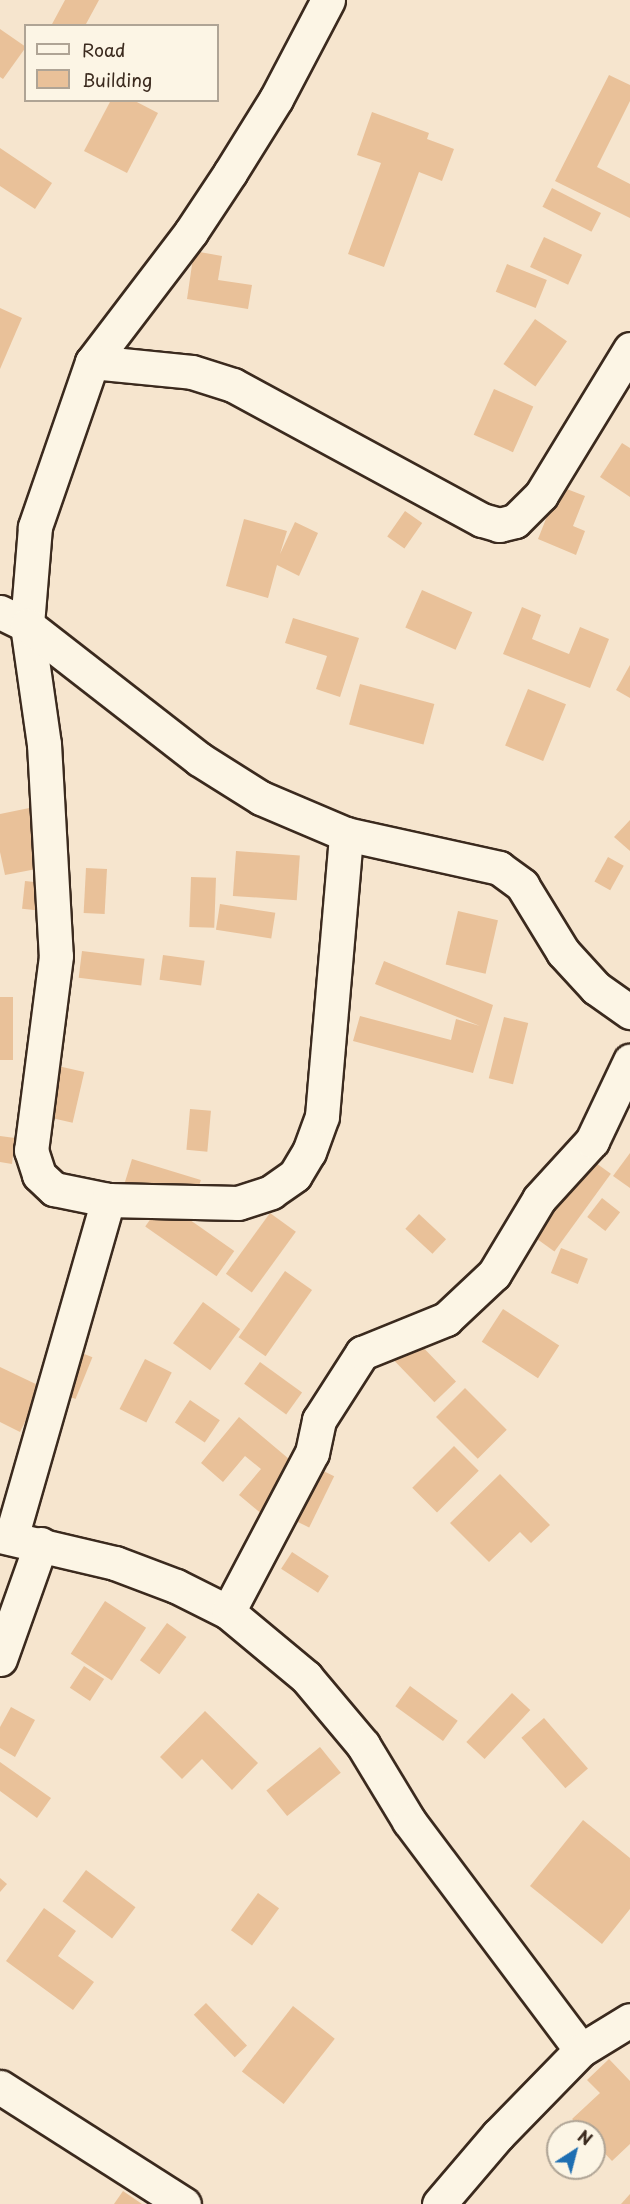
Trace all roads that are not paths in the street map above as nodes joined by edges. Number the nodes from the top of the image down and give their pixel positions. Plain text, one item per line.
1 (328, 0) edge
2 (630, 349) edge
3 (92, 362) junction
4 (13, 618) edge
5 (346, 834) junction
6 (630, 1012) edge
7 (630, 1060) edge
8 (108, 1200) junction
9 (17, 1539) edge
10 (228, 1612) junction
11 (0, 1659) edge
12 (630, 2020) edge
13 (581, 2050) junction
14 (0, 2087) edge
15 (184, 2204) edge
16 (439, 2204) edge

1 - 3 street
2 - 3 street
3 - 4 street
4 - 5 street
4 - 8 street
5 - 6 street
5 - 8 street
7 - 10 street
8 - 9 street
9 - 10 street
9 - 11 street
10 - 13 street
12 - 13 street
13 - 16 street
14 - 15 street

